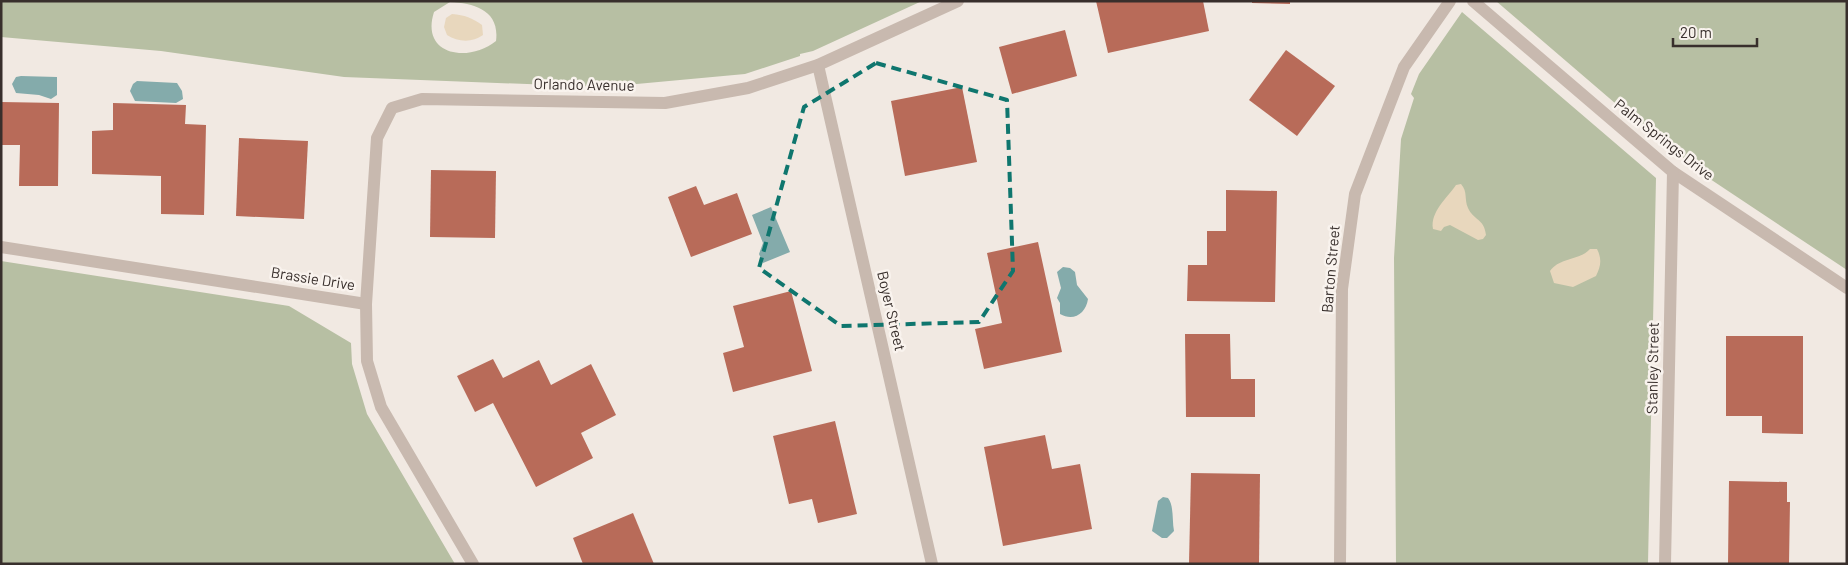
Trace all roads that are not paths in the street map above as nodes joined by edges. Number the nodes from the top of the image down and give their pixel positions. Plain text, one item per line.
1 (958, 1) edge
2 (1450, 1) edge
3 (1473, 1) edge
4 (818, 65) junction
5 (1673, 172) junction
6 (1, 247) edge
7 (1847, 288) edge
8 (366, 304) junction
9 (473, 564) edge
10 (932, 564) edge
11 (1340, 564) edge
12 (1665, 564) edge

1 - 4 street, Orlando Avenue
2 - 11 street, Barton Street
3 - 5 street, Palm Springs Drive
4 - 8 street, Orlando Avenue
4 - 10 street, Boyer Street
5 - 7 street, Palm Springs Drive
5 - 12 street, Stanley Street
6 - 8 street, Brassie Drive
8 - 9 street, Brassie Drive

